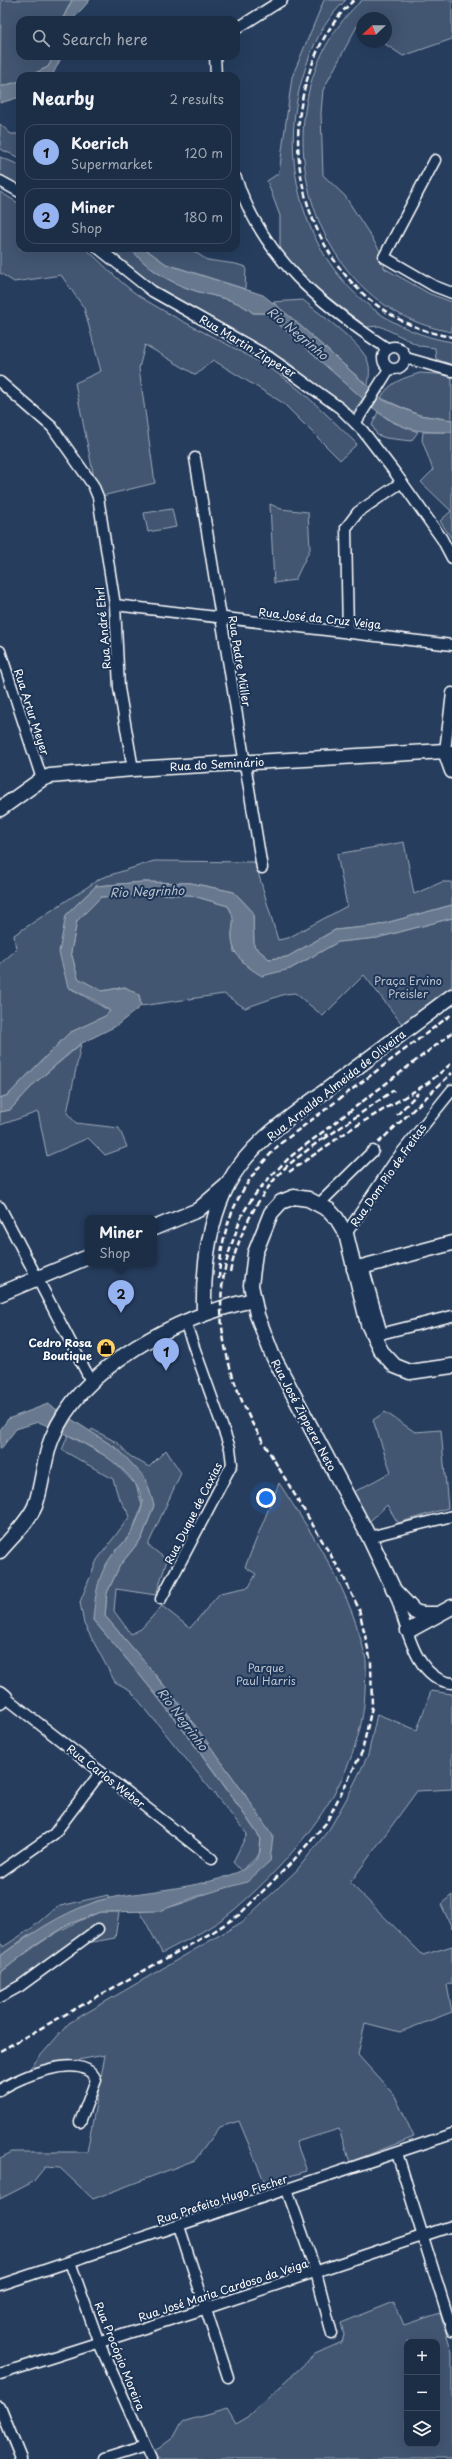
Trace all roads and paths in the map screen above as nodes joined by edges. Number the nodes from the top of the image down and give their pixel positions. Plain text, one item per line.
1 (282, 0) edge
2 (240, 26) edge
3 (215, 60) edge
4 (216, 72) edge
5 (435, 160) dead end
6 (0, 181) edge
7 (240, 186) edge
8 (16, 190) edge
9 (103, 252) edge
10 (452, 293) edge
11 (388, 349) junction
12 (406, 358) junction
13 (389, 369) junction
14 (452, 371) edge
15 (0, 382) edge
16 (356, 422) junction
17 (195, 458) dead end
18 (402, 482) junction
19 (452, 558) edge
20 (114, 605) junction
21 (221, 619) junction
22 (348, 633) junction
23 (452, 645) edge
24 (0, 651) edge
25 (452, 693) edge
26 (449, 751) edge
27 (245, 762) junction
28 (133, 769) junction
29 (452, 771) edge
30 (42, 779) junction
31 (0, 809) edge
32 (262, 868) dead end
33 (452, 996) edge
34 (452, 1090) edge
35 (373, 1150) dead end
36 (228, 1184) junction
37 (319, 1204) junction
38 (0, 1207) edge
39 (198, 1210) junction
40 (213, 1224) junction
41 (157, 1227) edge
42 (346, 1234) junction
43 (452, 1243) edge
44 (85, 1257) edge
45 (358, 1268) junction
46 (36, 1278) junction
47 (0, 1294) edge
48 (253, 1300) junction
49 (204, 1313) junction
50 (452, 1316) edge
51 (185, 1322) junction
52 (377, 1335) junction
53 (452, 1366) edge
54 (92, 1383) junction
55 (452, 1516) edge
56 (369, 1537) junction
57 (0, 1551) edge
58 (394, 1590) junction
59 (161, 1599) dead end
60 (452, 1607) edge
61 (438, 1614) junction
62 (408, 1631) junction
63 (452, 1683) edge
64 (2, 1697) edge
65 (101, 1772) junction
66 (212, 1859) dead end
67 (0, 1872) edge
68 (98, 1929) dead end
69 (0, 1997) edge
70 (0, 2090) edge
71 (80, 2122) dead end
72 (452, 2134) edge
73 (397, 2153) junction
74 (287, 2190) junction
75 (180, 2226) junction
76 (452, 2226) edge
77 (424, 2235) junction
78 (70, 2262) junction
79 (316, 2272) junction
80 (0, 2285) edge
81 (207, 2308) junction
82 (452, 2330) edge
83 (332, 2334) dead end
84 (99, 2343) junction
85 (0, 2374) edge
86 (228, 2377) dead end
87 (0, 2407) edge
88 (145, 2446) junction
89 (21, 2459) edge
90 (104, 2459) edge
91 (151, 2459) edge

1 - 2 street
3 - 4 street
5 - 10 street
6 - 8 street
7 - 11 street
9 - 16 street, Rua Martin Zipperer
11 - 12 street
11 - 13 street
12 - 13 street
12 - 14 street
13 - 16 street
15 - 20 street, Rua André Ehrl
16 - 18 street, Rua Martin Zipperer
17 - 21 street, Rua Padre Müller
18 - 19 street, Rua Martin Zipperer
18 - 22 street
20 - 21 street, Rua José da Cruz Veiga
20 - 28 street, Rua André Ehrl
21 - 22 street, Rua José da Cruz Veiga
21 - 27 street, Rua Padre Müller
22 - 23 street, Rua José da Cruz Veiga
24 - 30 street, Rua Artur Meyer
25 - 26 street
26 - 27 street, Rua do Seminário
26 - 29 street
27 - 28 street, Rua do Seminário
27 - 32 street, Rua Padre Müller
28 - 30 street, Rua do Seminário
30 - 31 street, Rua do Seminário
33 - 36 street, Rua Arnaldo Almeida de Oliveira
34 - 42 street, Rua Dom Pio de Freitas
35 - 37 street
36 - 39 street, Rua Arnaldo Almeida de Oliveira
36 - 40 street, Rua Arnaldo Almeida de Oliveira
37 - 42 street, Rua José Zipperer Neto
37 - 48 street, Rua José Zipperer Neto
38 - 46 street
39 - 40 street
39 - 41 street, Rua Arnaldo Almeida de Oliveira
40 - 49 street, Rua Arnaldo Almeida de Oliveira
42 - 45 street, Rua Dom Pio de Freitas
43 - 45 street
44 - 46 street
45 - 52 street, Rua Dom Pio de Freitas
46 - 47 street
46 - 54 street
48 - 49 street
48 - 56 street, Rua José Zipperer Neto
49 - 51 street
50 - 52 street
51 - 54 street
51 - 59 street, Rua Duque de Caxias
52 - 53 street, Rua Dom Pio de Freitas
54 - 57 street
55 - 56 street
56 - 58 street, Rua José Zipperer Neto
58 - 61 street
58 - 62 street, Rua José Zipperer Neto
60 - 61 street
61 - 62 street
62 - 63 street, Rua José Zipperer Neto
64 - 65 street, Rua Carlos Weber
65 - 66 street, Rua Carlos Weber
65 - 67 street
68 - 69 street
70 - 71 street
72 - 73 street, Rua Prefeito Hugo Fischer
73 - 74 street, Rua Prefeito Hugo Fischer
73 - 77 street
74 - 75 street, Rua Prefeito Hugo Fischer
74 - 79 street
75 - 78 street, Rua Prefeito Hugo Fischer
75 - 81 street
76 - 77 street, Rua José Maria Cardoso da Veiga
77 - 79 street, Rua José Maria Cardoso da Veiga
77 - 82 street
78 - 80 street, Rua Prefeito Hugo Fischer
78 - 84 street, Rua Procópio Moreira
79 - 81 street, Rua José Maria Cardoso da Veiga
79 - 83 street
81 - 84 street, Rua José Maria Cardoso da Veiga
81 - 86 street
84 - 85 street, Rua José Maria Cardoso da Veiga
84 - 88 street, Rua Procópio Moreira
87 - 89 street
88 - 90 street
88 - 91 street, Rua Procópio Moreira

